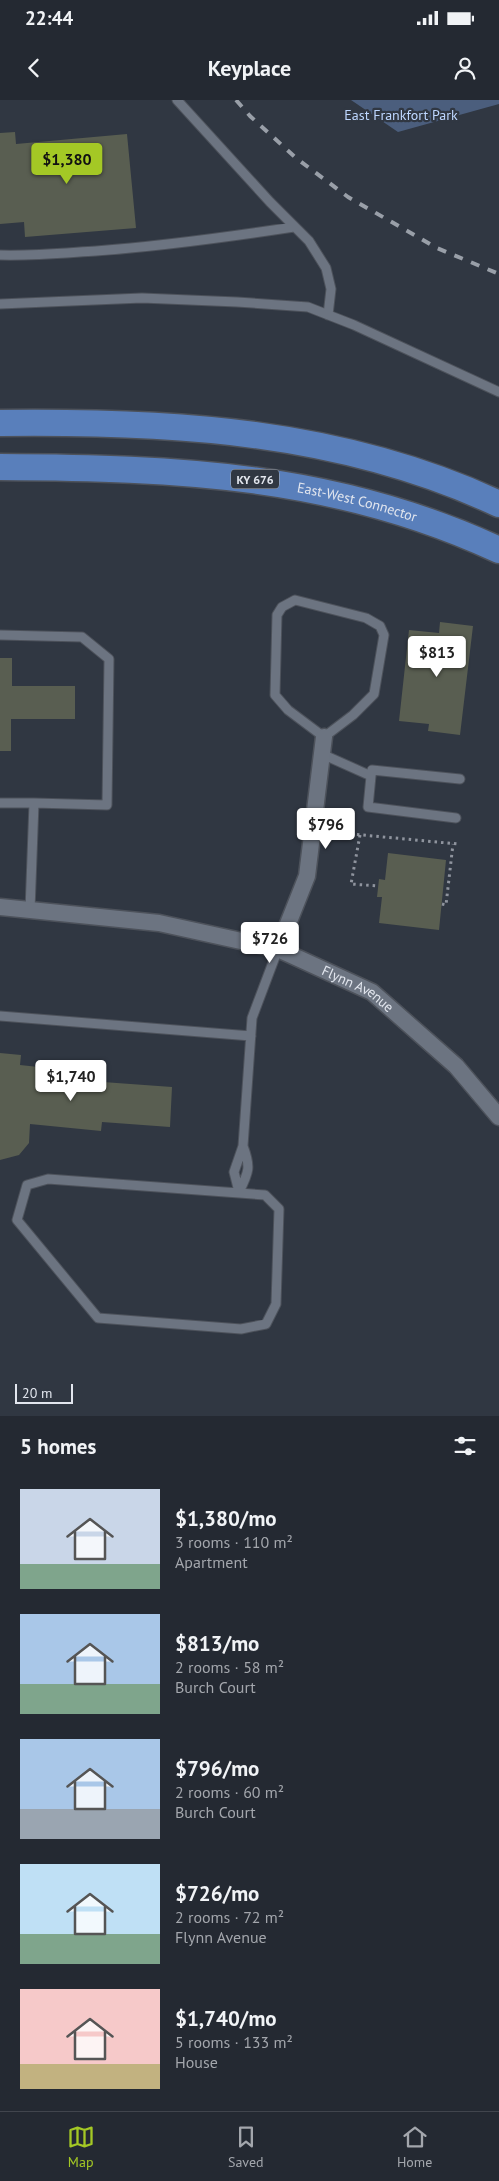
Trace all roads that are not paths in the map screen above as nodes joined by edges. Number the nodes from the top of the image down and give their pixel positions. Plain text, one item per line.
1 (177, 100) edge
2 (294, 227) junction
3 (0, 255) edge
4 (0, 304) edge
5 (328, 315) junction
6 (499, 392) edge
7 (0, 423) edge
8 (0, 467) edge
9 (499, 504) edge
10 (499, 550) edge
11 (0, 635) edge
12 (324, 737) junction
13 (322, 754) junction
14 (371, 776) junction
15 (460, 780) dead end
16 (0, 803) edge
17 (34, 803) junction
18 (456, 818) dead end
19 (0, 906) edge
20 (30, 910) junction
21 (278, 950) junction
22 (0, 1016) edge
23 (251, 1036) junction
24 (499, 1117) edge
25 (243, 1146) junction
26 (239, 1192) junction

1 - 2 lane
2 - 3 lane
2 - 5 lane
4 - 5 lane
5 - 6 lane
7 - 9 main road
8 - 10 main road, East-West Connector / KY 676
11 - 17 lane
12 - 12 lane
12 - 13 street
13 - 14 lane
13 - 21 street
14 - 15 lane
14 - 18 lane
16 - 17 lane
17 - 20 lane
19 - 20 street, Flynn Avenue
20 - 21 street, Flynn Avenue
21 - 23 lane
21 - 24 street, Flynn Avenue
22 - 23 lane
23 - 25 lane
25 - 26 lane
25 - 26 lane
26 - 26 lane

